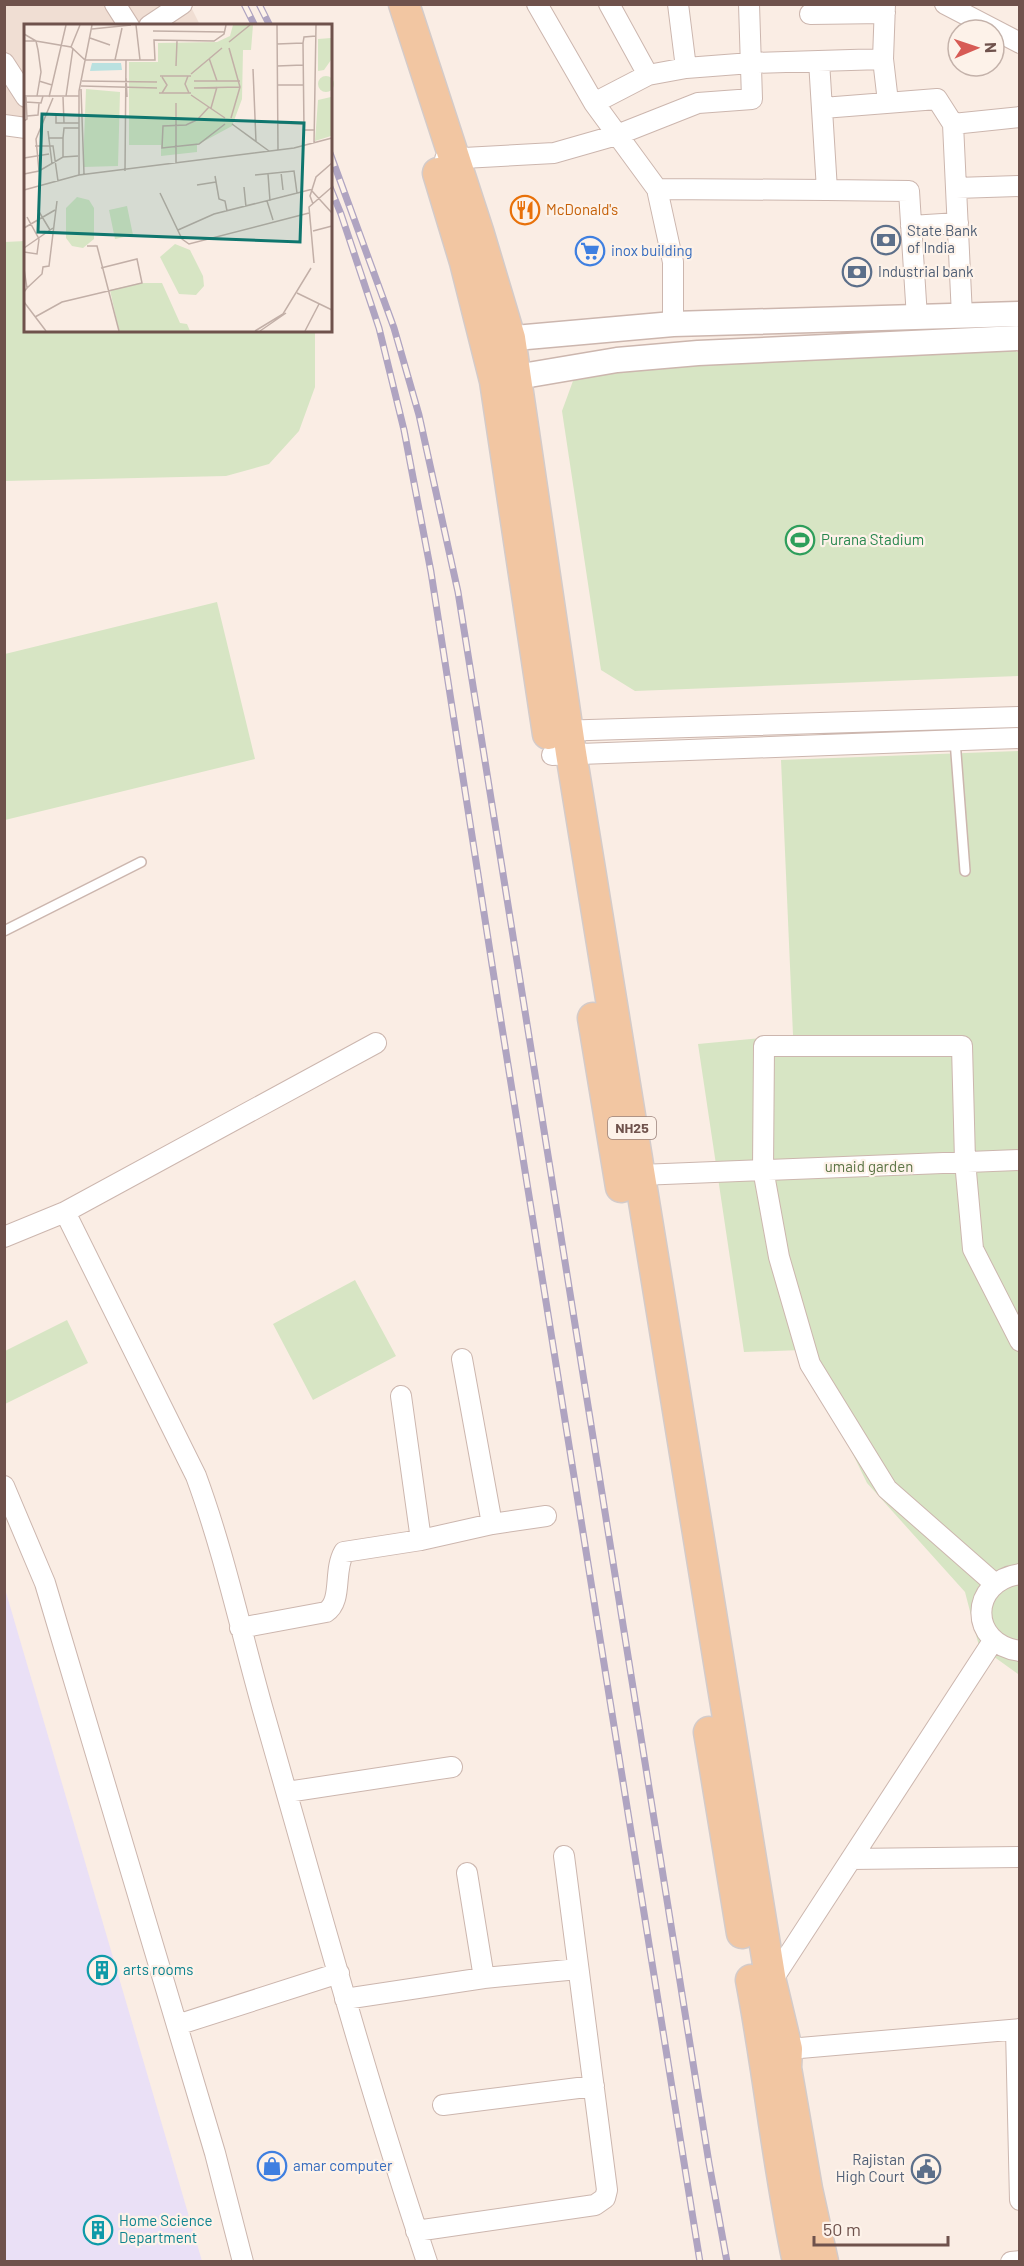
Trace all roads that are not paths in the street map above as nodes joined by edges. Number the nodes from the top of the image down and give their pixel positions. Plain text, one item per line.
1 (115, 4) edge
2 (182, 4) edge
3 (383, 4) edge
4 (404, 4) edge
5 (537, 4) edge
6 (609, 4) edge
7 (678, 4) edge
8 (749, 4) edge
9 (945, 4) edge
10 (885, 9) edge
11 (810, 14) dead end
12 (128, 24) edge
13 (152, 24) edge
14 (1020, 43) edge
15 (883, 59) junction
16 (819, 61) junction
17 (4, 63) edge
18 (751, 63) junction
19 (686, 68) junction
20 (648, 75) junction
21 (24, 94) edge
22 (888, 102) junction
23 (594, 103) junction
24 (823, 108) junction
25 (1020, 117) edge
26 (953, 123) junction
27 (4, 125) edge
28 (24, 128) edge
29 (617, 135) junction
30 (444, 159) junction
31 (1020, 186) edge
32 (956, 188) junction
33 (657, 189) junction
34 (826, 190) junction
35 (958, 223) junction
36 (911, 226) junction
37 (1020, 314) edge
38 (962, 316) junction
39 (916, 318) junction
40 (673, 324) junction
41 (1020, 338) edge
42 (498, 339) junction
43 (506, 379) junction
44 (1020, 717) edge
45 (1020, 738) edge
46 (955, 740) junction
47 (560, 743) junction
48 (141, 862) dead end
49 (965, 872) dead end
50 (4, 931) edge
51 (376, 1043) dead end
52 (1020, 1160) edge
53 (965, 1161) junction
54 (763, 1169) junction
55 (640, 1175) junction
56 (65, 1212) junction
57 (4, 1237) edge
58 (1020, 1341) edge
59 (462, 1359) dead end
60 (401, 1396) dead end
61 (4, 1486) edge
62 (546, 1516) dead end
63 (492, 1524) junction
64 (421, 1540) junction
65 (1020, 1574) edge
66 (994, 1583) junction
67 (240, 1628) junction
68 (993, 1641) junction
69 (1020, 1651) edge
70 (452, 1767) dead end
71 (287, 1792) junction
72 (564, 1856) dead end
73 (1020, 1857) edge
74 (851, 1859) junction
75 (467, 1873) dead end
76 (578, 1969) junction
77 (339, 1973) junction
78 (484, 1978) junction
79 (771, 1982) junction
80 (345, 1999) junction
81 (177, 2025) junction
82 (1018, 2030) edge
83 (776, 2050) junction
84 (594, 2086) junction
85 (443, 2105) dead end
86 (1020, 2200) edge
87 (416, 2231) junction
88 (1020, 2261) edge
89 (243, 2262) edge
90 (427, 2262) edge
91 (798, 2262) edge
92 (823, 2262) edge
93 (1011, 2262) edge

1 - 12 street
2 - 13 street
3 - 30 main road, NH25
4 - 30 main road, NH25
5 - 23 street
6 - 20 street
7 - 19 street
8 - 18 street
9 - 14 street
10 - 11 street
10 - 15 street
15 - 16 street
15 - 22 street
16 - 18 street
16 - 24 street
17 - 21 street
18 - 19 street
18 - 29 street
19 - 20 street
20 - 23 street
22 - 24 street
22 - 26 street
23 - 29 street
24 - 34 street
25 - 26 street
26 - 32 street
27 - 28 street
29 - 30 street
29 - 33 street
30 - 42 main road, NH25
31 - 32 street
32 - 35 street
33 - 34 street
33 - 40 street
34 - 36 street
35 - 36 street
35 - 38 street
36 - 39 street
37 - 38 street
38 - 39 street
39 - 40 street
40 - 42 street
41 - 43 street
42 - 43 main road, NH25
43 - 47 main road, NH25
44 - 47 street
45 - 46 street
46 - 47 street
46 - 49 lane
47 - 55 main road, NH25
47 - 83 main road, NH25
48 - 50 lane
51 - 56 street
52 - 53 street
53 - 54 street
53 - 54 street
53 - 58 street
54 - 55 street
54 - 66 street
55 - 79 main road, NH25
56 - 57 street
56 - 67 street
59 - 63 street
60 - 64 street
61 - 81 street
62 - 63 street
63 - 64 street
64 - 67 street
65 - 66 street
66 - 68 street
67 - 71 street
68 - 69 street
68 - 74 street
70 - 71 street
71 - 77 street
72 - 76 street
73 - 74 street
74 - 79 street
75 - 78 street
76 - 78 street
76 - 84 street
77 - 80 street
77 - 81 street
78 - 80 street
79 - 83 main road, NH25
80 - 87 street
81 - 89 street
82 - 83 street
82 - 86 street
83 - 91 main road, NH25
83 - 92 main road, NH25
84 - 85 street
84 - 87 street
87 - 90 street
88 - 93 street

